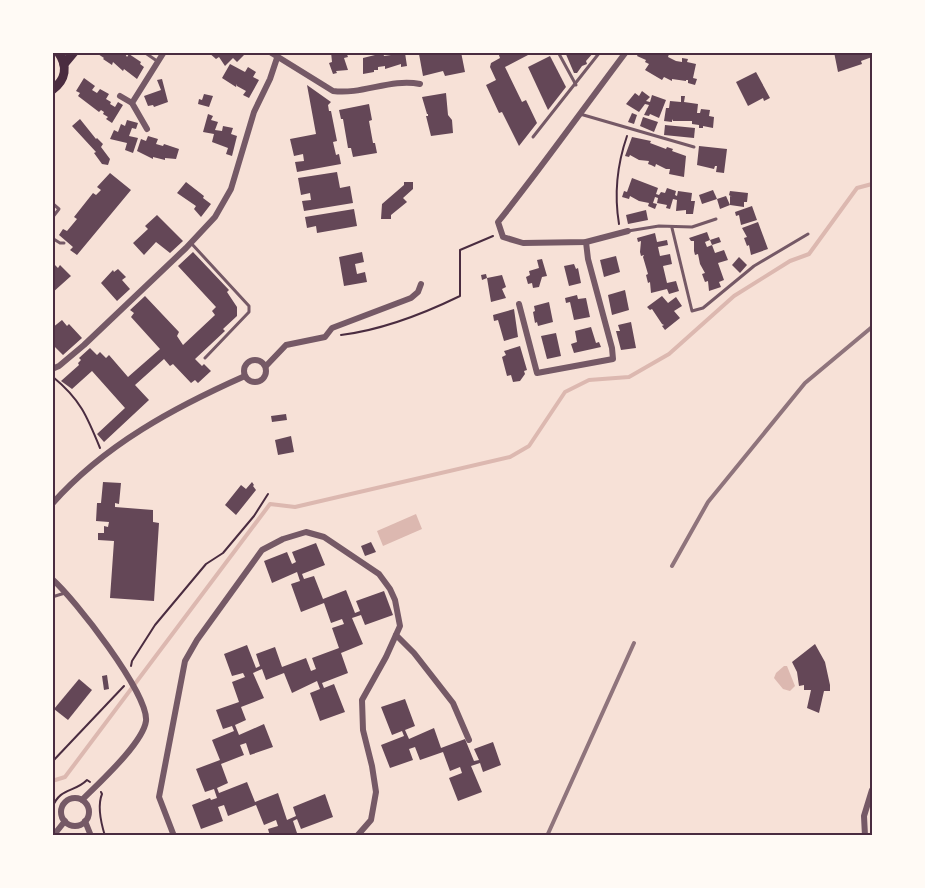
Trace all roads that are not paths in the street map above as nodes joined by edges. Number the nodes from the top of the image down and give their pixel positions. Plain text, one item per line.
1 (58, 52) edge
2 (74, 52) edge
3 (144, 52) edge
4 (164, 52) edge
5 (270, 52) edge
6 (558, 52) edge
7 (600, 52) edge
8 (626, 52) edge
9 (277, 58) junction
10 (157, 61) junction
11 (64, 64) junction
12 (420, 84) dead end
13 (576, 85) junction
14 (52, 90) edge
15 (120, 96) dead end
16 (132, 103) junction
17 (580, 114) junction
18 (147, 129) dead end
19 (533, 137) dead end
20 (694, 147) dead end
21 (52, 203) edge
22 (52, 218) edge
23 (716, 219) dead end
24 (672, 228) junction
25 (628, 231) joint
26 (808, 234) dead end
27 (52, 238) edge
28 (586, 242) junction
29 (64, 243) dead end
30 (191, 243) junction
31 (421, 284) dead end
32 (519, 304) dead end
33 (205, 358) dead end
34 (266, 366) junction
35 (52, 369) edge
36 (245, 376) junction
37 (52, 504) edge
38 (52, 579) edge
39 (66, 593) junction
40 (52, 597) edge
41 (396, 635) junction
42 (469, 740) dead end
43 (873, 790) edge
44 (82, 800) junction
45 (65, 821) junction
46 (85, 821) junction
47 (53, 836) edge
48 (91, 836) edge
49 (174, 836) edge
50 (357, 836) edge
51 (865, 836) edge

1 - 11 main road
2 - 11 main road
3 - 10 lane
4 - 10 street
5 - 9 street
6 - 13 lane
7 - 13 lane
8 - 17 street
9 - 12 street
9 - 30 street
10 - 16 street
11 - 14 main road
13 - 19 lane
15 - 16 street
16 - 18 street
17 - 20 lane
17 - 28 street
21 - 22 lane
23 - 24 lane
24 - 25 lane
24 - 26 lane
25 - 28 street
27 - 29 lane
28 - 32 street
30 - 33 lane
30 - 35 street
31 - 34 street
34 - 36 street
34 - 36 street
36 - 37 street
38 - 39 street
39 - 40 lane
39 - 44 street
41 - 42 street
41 - 49 street
41 - 50 street
43 - 51 street
44 - 45 street
44 - 46 street
45 - 46 street
45 - 47 street
46 - 48 street

